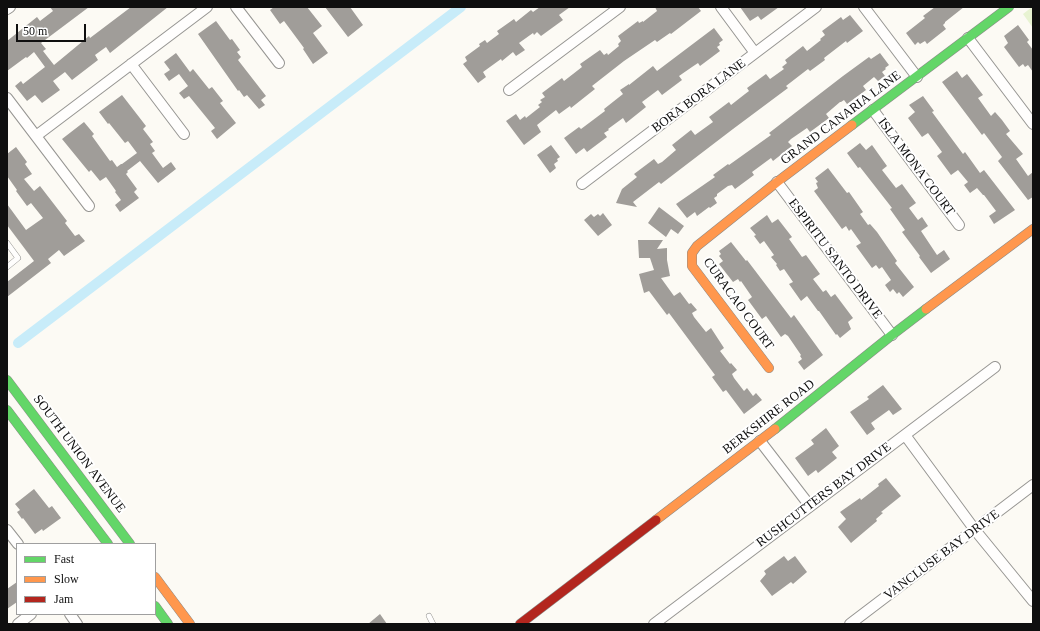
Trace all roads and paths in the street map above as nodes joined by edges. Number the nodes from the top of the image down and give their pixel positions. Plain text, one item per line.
1 (10, 7) edge
2 (207, 7) edge
3 (236, 7) edge
4 (620, 7) edge
5 (721, 7) edge
6 (816, 7) edge
7 (864, 7) edge
8 (1010, 7) edge
9 (7, 9) edge
10 (968, 38) junction
11 (755, 53) junction
12 (279, 63) dead end
13 (131, 64) junction
14 (917, 77) junction
15 (509, 90) dead end
16 (7, 98) edge
17 (873, 110) junction
18 (1033, 124) edge
19 (184, 134) dead end
20 (36, 136) junction
21 (777, 182) junction
22 (582, 184) dead end
23 (89, 206) dead end
24 (959, 225) dead end
25 (1033, 229) edge
26 (7, 243) edge
27 (692, 253) joint
28 (7, 267) edge
29 (892, 335) junction
30 (995, 367) dead end
31 (769, 368) dead end
32 (7, 380) edge
33 (7, 410) edge
34 (905, 435) junction
35 (760, 441) junction
36 (1033, 485) edge
37 (810, 506) junction
38 (7, 530) edge
39 (976, 530) junction
40 (17, 543) edge
41 (107, 543) edge
42 (129, 543) edge
43 (156, 578) edge
44 (1033, 601) edge
45 (156, 607) edge
46 (30, 615) edge
47 (71, 615) edge
48 (429, 616) dead end
49 (527, 622) edge
50 (18, 624) edge
51 (78, 624) edge
52 (168, 624) edge
53 (190, 624) edge
54 (433, 624) edge
55 (654, 624) edge
56 (850, 624) edge

1 - 9 street
2 - 13 street
3 - 12 street
4 - 15 street
5 - 11 street
6 - 11 street, BORA BORA LANE
7 - 14 street
8 - 10 street, GRAND CANARIA LANE
10 - 14 street, GRAND CANARIA LANE
10 - 18 street
11 - 22 street, BORA BORA LANE
13 - 19 street
13 - 20 street
14 - 17 street, GRAND CANARIA LANE
16 - 20 street
17 - 21 street, GRAND CANARIA LANE
17 - 24 street, ISLA MONA COURT
20 - 23 street
21 - 27 street, GRAND CANARIA LANE
21 - 29 street, ESPIRITU SANTO DRIVE
25 - 29 street, BERKSHIRE ROAD
26 - 28 lane
27 - 31 street, CURACAO COURT
29 - 35 street, BERKSHIRE ROAD
30 - 34 street, RUSHCUTTERS BAY DRIVE
32 - 42 street, SOUTH UNION AVENUE
33 - 41 street
34 - 37 street, RUSHCUTTERS BAY DRIVE
34 - 39 street
35 - 37 street
35 - 49 street, BERKSHIRE ROAD
36 - 39 street, VANCLUSE BAY DRIVE
37 - 55 street, RUSHCUTTERS BAY DRIVE
38 - 40 street
39 - 44 street
39 - 56 street, VANCLUSE BAY DRIVE
43 - 53 street
45 - 52 street
46 - 50 street
47 - 51 street
48 - 54 lane

